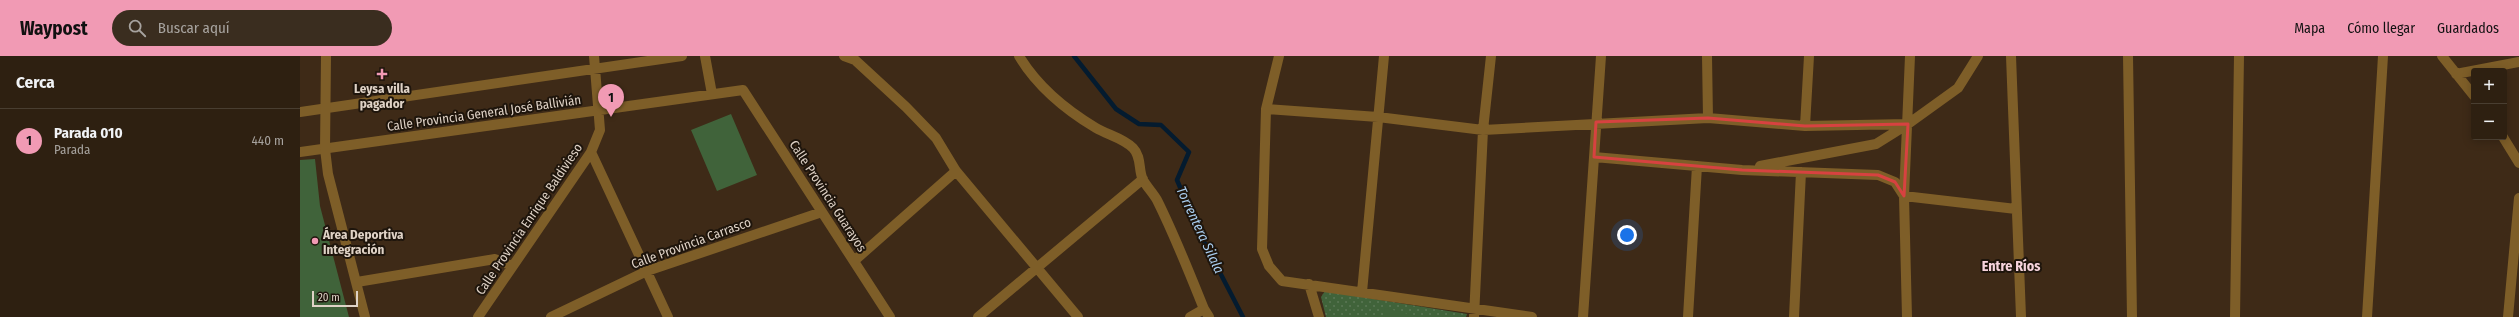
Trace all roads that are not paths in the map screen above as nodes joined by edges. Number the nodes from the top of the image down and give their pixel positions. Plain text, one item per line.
1 (326, 56) edge
2 (594, 56) edge
3 (682, 56) edge
4 (705, 56) edge
5 (844, 56) edge
6 (1019, 56) edge
7 (1279, 56) edge
8 (1384, 56) edge
9 (1491, 56) edge
10 (1601, 56) edge
11 (1707, 56) edge
12 (1808, 56) edge
13 (1910, 56) edge
14 (1978, 56) edge
15 (2011, 56) edge
16 (2128, 56) edge
17 (2239, 56) edge
18 (2383, 56) edge
19 (2442, 56) edge
20 (2519, 62) edge
21 (596, 69) junction
22 (2456, 74) junction
23 (743, 90) joint
24 (2471, 92) edge
25 (712, 94) junction
26 (1266, 109) junction
27 (325, 110) junction
28 (599, 110) junction
29 (300, 112) edge
30 (1378, 117) junction
31 (1708, 118) junction
32 (1596, 122) junction
33 (1908, 124) junction
34 (1805, 126) junction
35 (1483, 130) junction
36 (2505, 140) edge
37 (325, 149) junction
38 (300, 152) edge
39 (591, 152) junction
40 (1594, 157) junction
41 (2519, 163) edge
42 (1697, 166) junction
43 (1742, 170) junction
44 (956, 171) junction
45 (1801, 172) junction
46 (1143, 179) junction
47 (1904, 196) junction
48 (2519, 198) edge
49 (2016, 209) junction
50 (822, 212) junction
51 (854, 261) junction
52 (512, 266) junction
53 (1036, 267) junction
54 (647, 270) junction
55 (357, 282) junction
56 (1309, 284) junction
57 (1362, 292) junction
58 (1206, 313) edge
59 (1474, 313) edge
60 (365, 317) edge
61 (478, 317) edge
62 (551, 317) edge
63 (668, 317) edge
64 (890, 317) edge
65 (978, 317) edge
66 (1078, 317) edge
67 (1190, 317) edge
68 (1319, 317) edge
69 (1532, 317) edge
70 (1584, 317) edge
71 (1688, 317) edge
72 (1794, 317) edge
73 (1907, 317) edge
74 (2021, 317) edge
75 (2132, 317) edge
76 (2234, 317) edge
77 (2368, 317) edge
78 (2508, 317) edge

1 - 27 street
2 - 21 street, Calle Provincia Enrique Baldivieso
3 - 21 street, Calle Provincia General José Ballivián
4 - 25 street
5 - 44 street
6 - 46 street
7 - 26 street
8 - 30 street
9 - 35 street
10 - 32 street
11 - 31 street
12 - 34 street
13 - 33 street
14 - 33 street
15 - 49 street
16 - 75 street
17 - 76 street
18 - 77 street
19 - 22 street
20 - 22 street
21 - 27 street, Calle Provincia General José Ballivián
21 - 28 street, Calle Provincia Enrique Baldivieso
22 - 24 street
23 - 25 street, Calle Provincia General José Ballivián
23 - 50 street, Calle Provincia Guarayos
25 - 28 street, Calle Provincia General José Ballivián
26 - 30 street
26 - 56 street
27 - 29 street, Calle Provincia General José Ballivián
27 - 37 street
28 - 37 street, Calle Provincia General José Ballivián
28 - 39 street, Calle Provincia Enrique Baldivieso
30 - 35 street
30 - 57 street
31 - 32 street
31 - 34 street
32 - 35 street
32 - 40 street
33 - 34 street
33 - 43 street
33 - 47 street
35 - 59 street
36 - 41 street
37 - 38 street, Calle Provincia General José Ballivián
37 - 55 street
39 - 52 street, Calle Provincia Enrique Baldivieso
39 - 54 street
40 - 42 street
40 - 70 street
42 - 43 street
42 - 71 street
43 - 45 street
44 - 51 street
44 - 53 street
45 - 47 street
45 - 72 street
46 - 53 street
46 - 58 street
47 - 49 street
47 - 73 street
48 - 78 street
49 - 74 street
50 - 51 street, Calle Provincia Guarayos
50 - 54 street, Calle Provincia Carrasco
51 - 64 street, Calle Provincia Guarayos
52 - 55 street
52 - 61 street, Calle Provincia Enrique Baldivieso
53 - 65 street
53 - 66 street
54 - 62 street, Calle Provincia Carrasco
54 - 63 street
55 - 60 street
56 - 57 street
56 - 68 street
57 - 59 street
58 - 67 street
59 - 69 street

